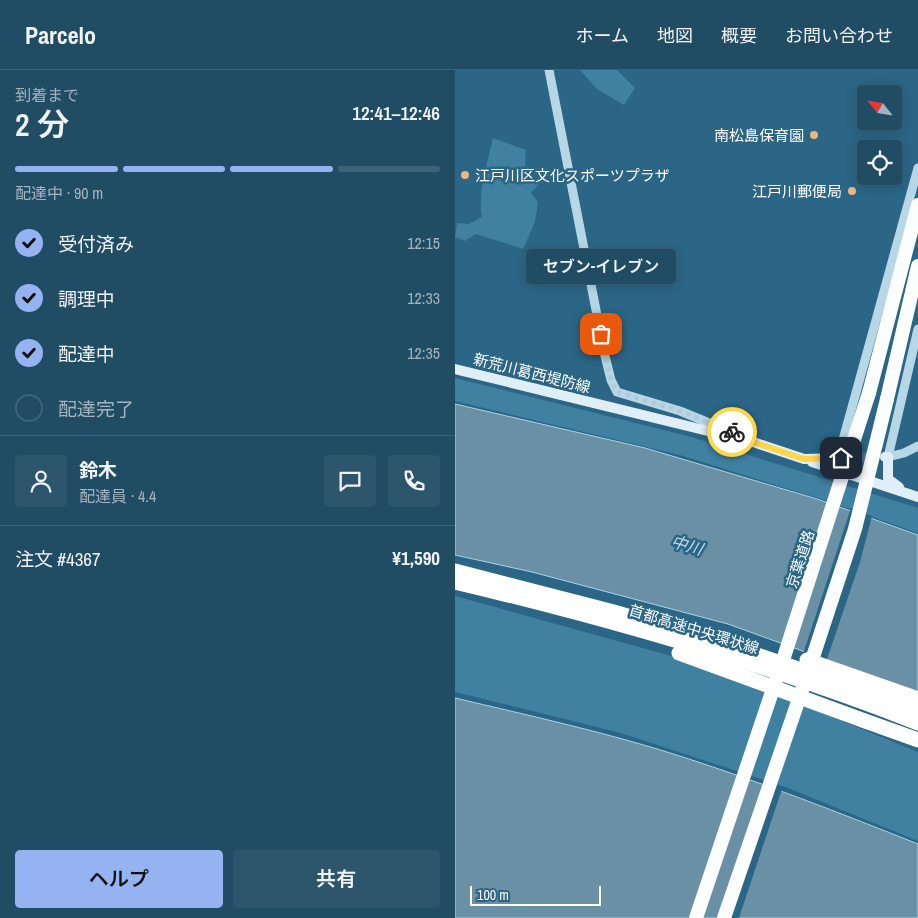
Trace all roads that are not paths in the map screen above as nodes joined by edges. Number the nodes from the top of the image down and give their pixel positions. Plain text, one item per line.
1 (549, 70) edge
2 (918, 168) edge
3 (918, 205) edge
4 (918, 266) edge
5 (918, 329) edge
6 (455, 369) edge
7 (753, 442) junction
8 (918, 446) edge
9 (887, 457) junction
10 (840, 458) joint
11 (804, 459) junction
12 (918, 496) edge
13 (455, 571) edge
14 (455, 582) edge
15 (598, 619) junction
16 (722, 643) junction
17 (918, 699) edge
18 (918, 710) edge
19 (918, 723) edge
20 (918, 740) edge
21 (696, 918) edge
22 (724, 918) edge

1 - 7 street
2 - 10 street
3 - 21 highway, 京葉道路, bridge
4 - 22 highway, bridge
5 - 9 street
6 - 7 main road, 新荒川葛西堤防線
7 - 11 main road, 新荒川葛西堤防線
8 - 9 street
9 - 12 main road, 新荒川葛西堤防線
10 - 11 main road, 新荒川葛西堤防線
11 - 12 main road, 新荒川葛西堤防線
13 - 16 highway, 首都高速中央環状線, bridge
14 - 15 highway, 首都高速中央環状線, bridge
15 - 19 highway, 首都高速中央環状線, bridge
15 - 20 highway, bridge
16 - 17 highway, bridge
16 - 18 highway, 首都高速中央環状線, bridge

